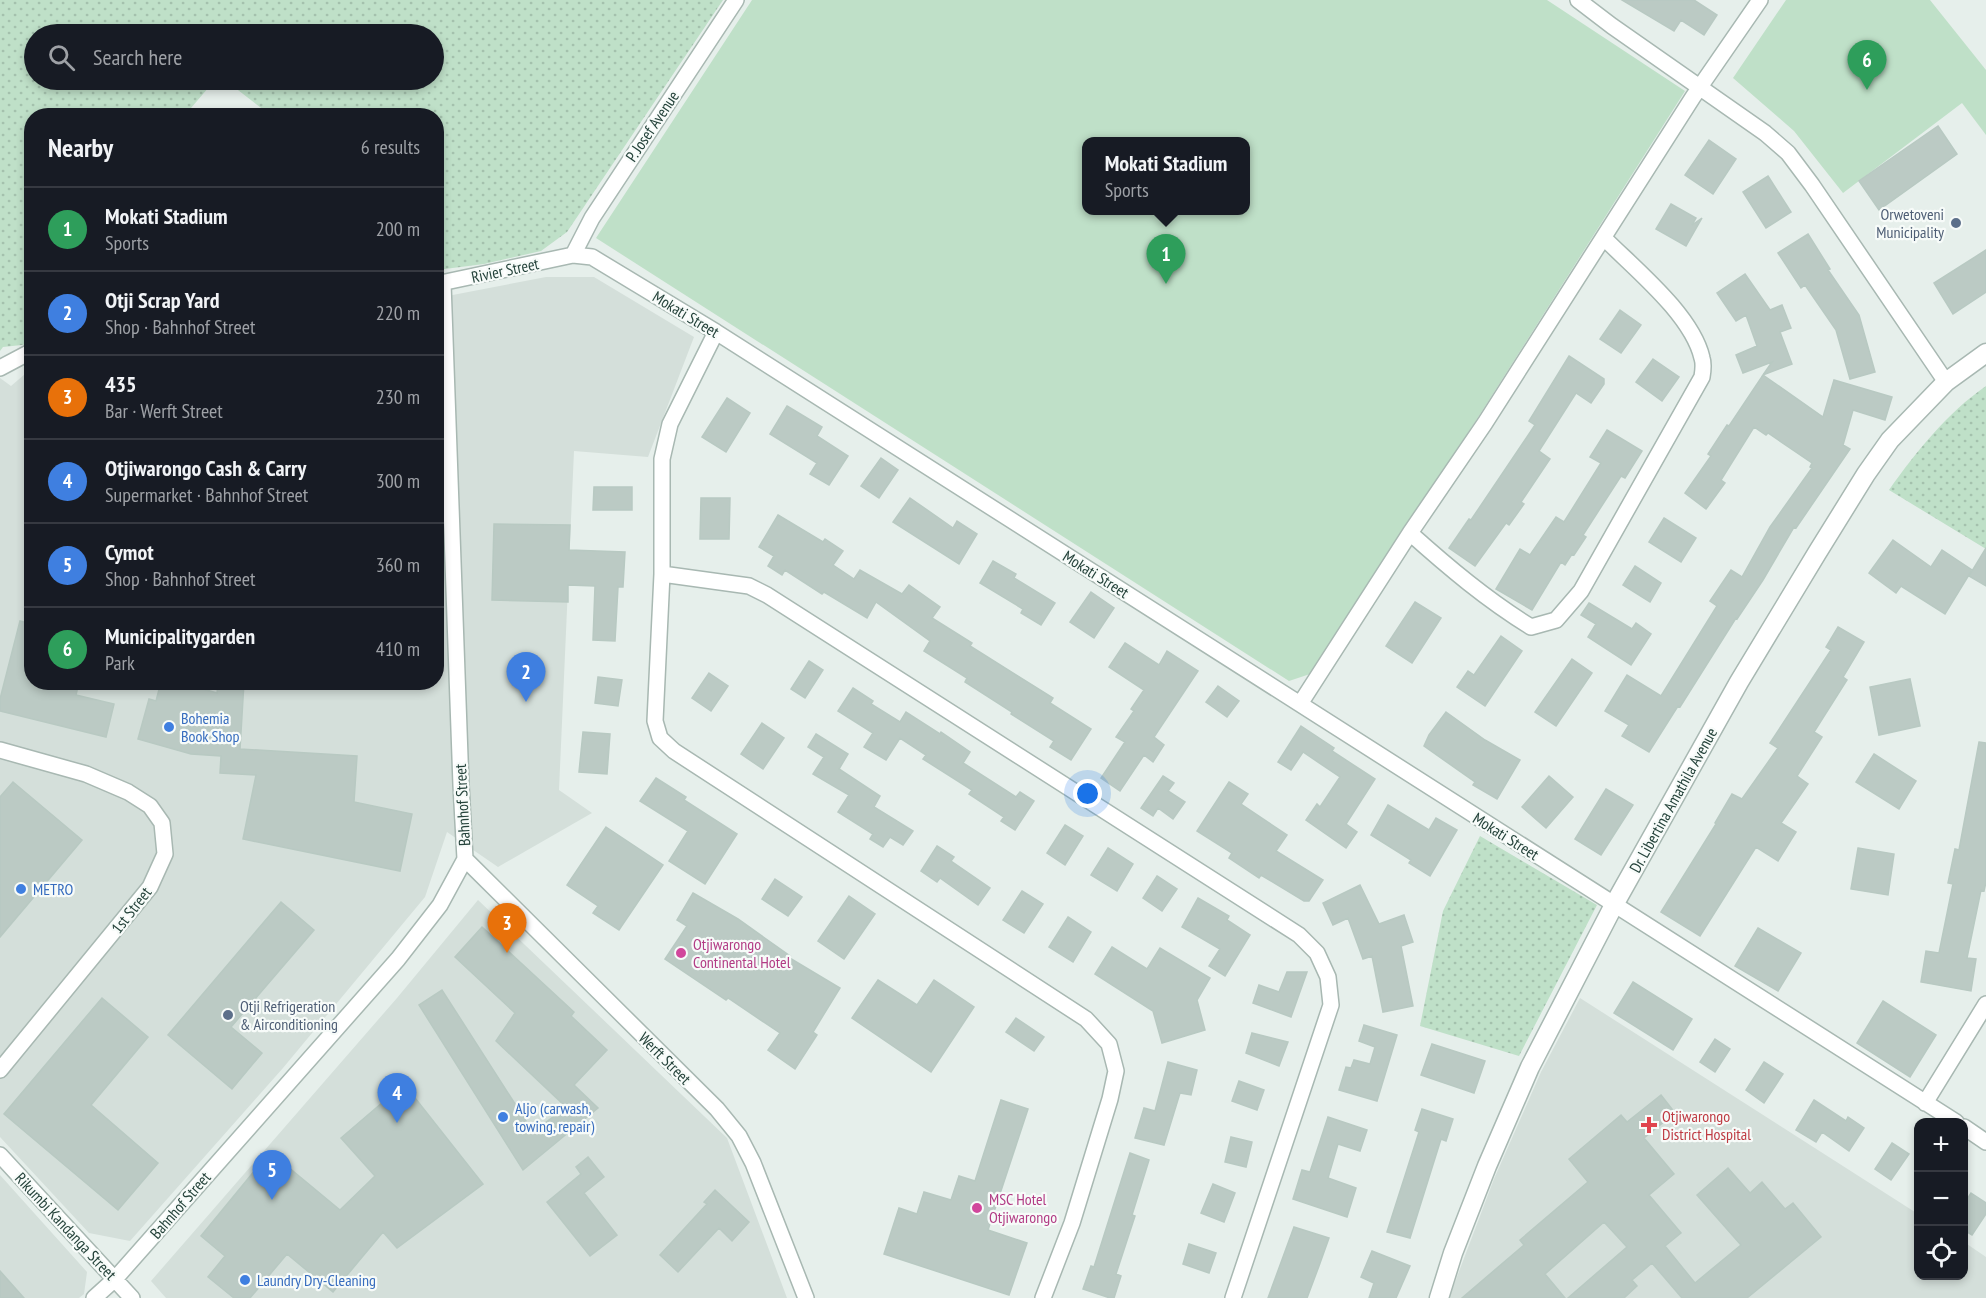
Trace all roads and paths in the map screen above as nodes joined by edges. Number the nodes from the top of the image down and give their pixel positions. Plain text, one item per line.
1 (736, 0) edge
2 (1578, 0) edge
3 (1760, 0) edge
4 (1700, 87) junction
5 (1604, 238) junction
6 (573, 255) junction
7 (444, 282) edge
8 (716, 332) junction
9 (1986, 353) edge
10 (24, 355) edge
11 (0, 368) edge
12 (444, 379) edge
13 (1946, 382) junction
14 (1410, 533) junction
15 (662, 574) junction
16 (1300, 704) junction
17 (0, 750) edge
18 (465, 859) junction
19 (1615, 903) junction
20 (1986, 1004) edge
21 (0, 1070) edge
22 (1925, 1103) junction
23 (1949, 1118) edge
24 (1968, 1130) edge
25 (1986, 1142) edge
26 (0, 1155) edge
27 (115, 1279) junction
28 (94, 1298) edge
29 (132, 1298) edge
30 (806, 1298) edge
31 (1043, 1298) edge
32 (1233, 1298) edge
33 (1439, 1298) edge

1 - 6 street, P. Josef Avenue
2 - 4 street
3 - 4 street
4 - 5 street
4 - 13 street
5 - 14 street
5 - 14 street
6 - 7 street, Rivier Street
6 - 8 street, Mokati Street
8 - 15 street
8 - 16 street, Mokati Street
9 - 13 street, Dr. Libertina Amathila Avenue
10 - 11 street
12 - 18 street, Bahnhof Street
13 - 19 street, Dr. Libertina Amathila Avenue
14 - 16 street
15 - 31 street
15 - 32 street
16 - 19 street, Mokati Street
17 - 21 street, 1st Street
18 - 27 street, Bahnhof Street
18 - 30 street, Werft Street
19 - 22 street, Mokati Street
19 - 33 street, Dr. Libertina Amathila Avenue
20 - 22 street
22 - 23 street, Mokati Street
24 - 25 street
26 - 27 street, Rikumbi Kandanga Street
27 - 28 street, Bahnhof Street
27 - 29 street, Rikumbi Kandanga Street

